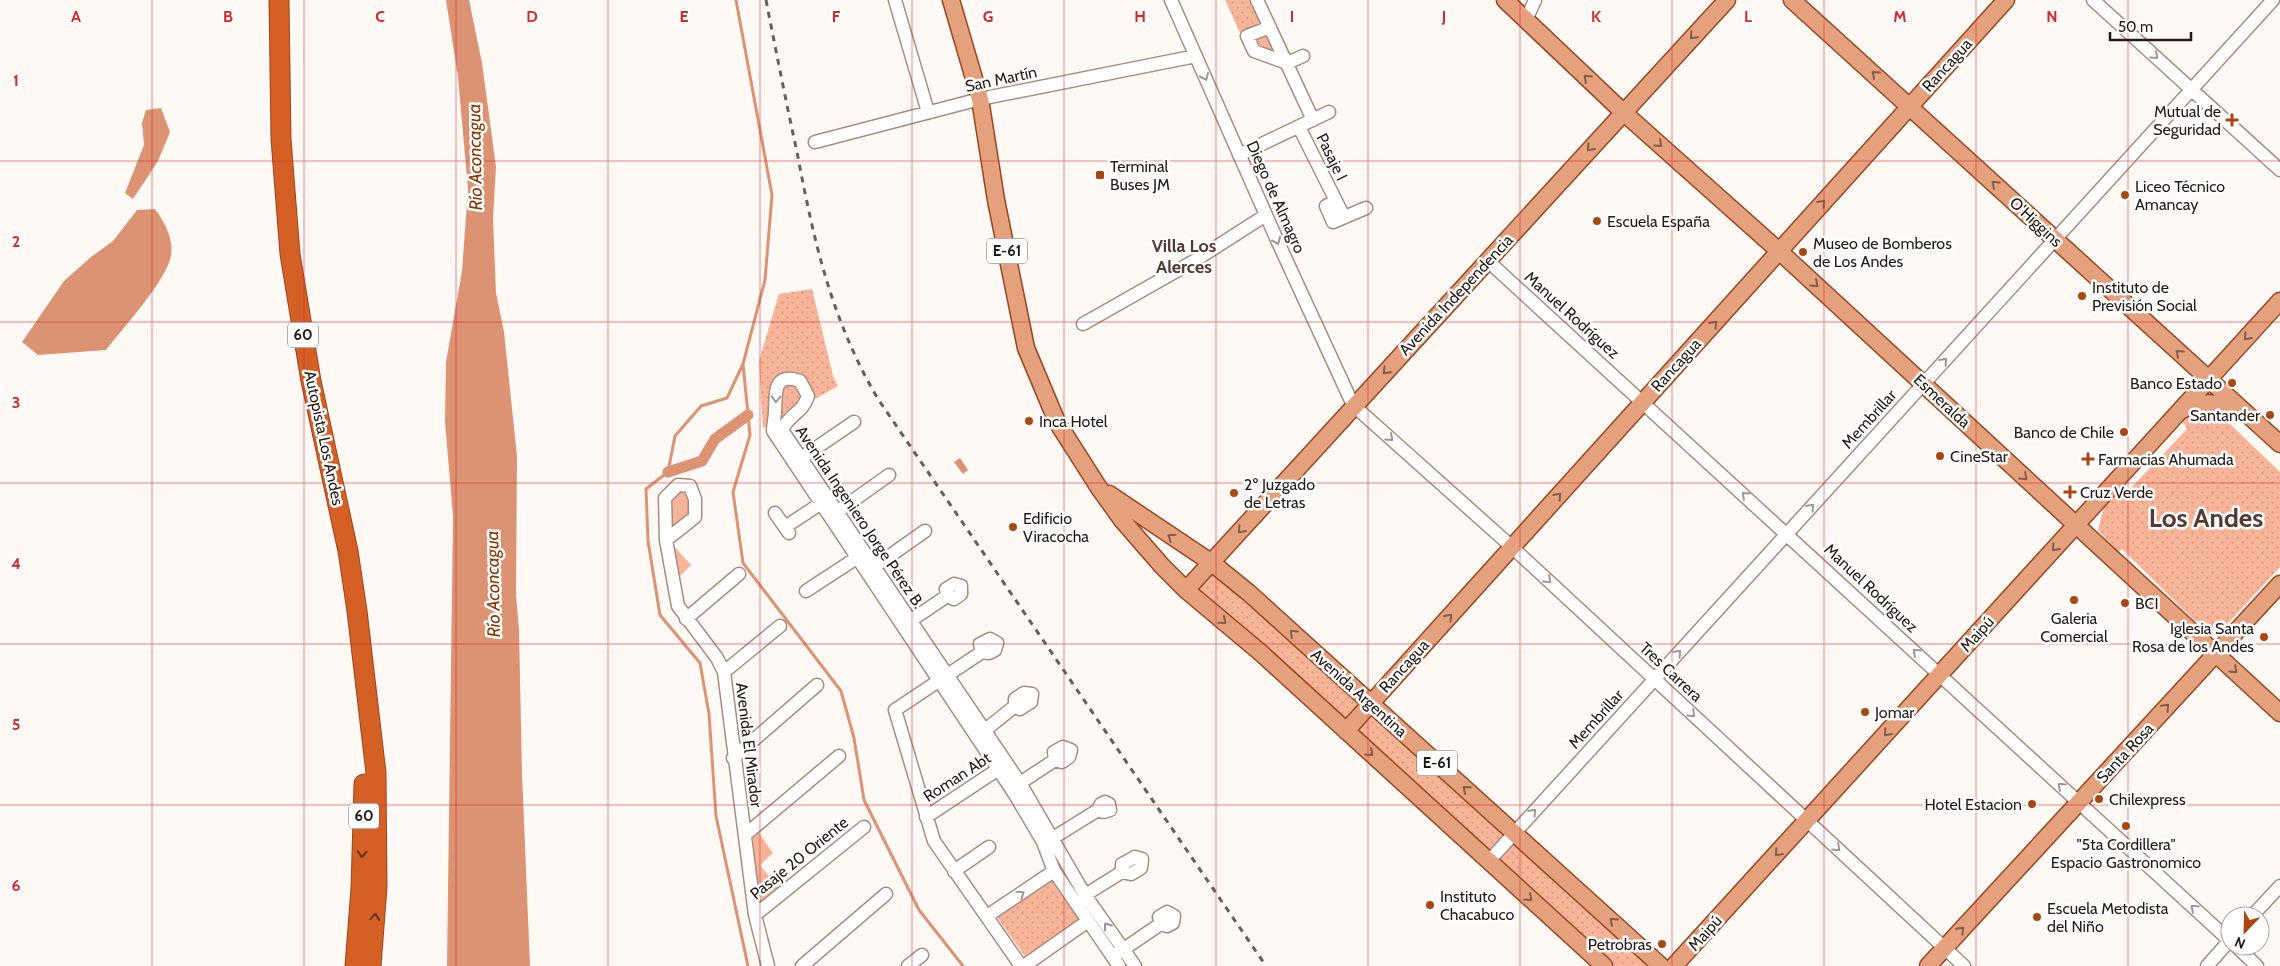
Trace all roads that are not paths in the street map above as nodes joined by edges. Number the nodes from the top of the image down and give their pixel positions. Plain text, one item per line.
1 (279, 0) edge
2 (895, 0) edge
3 (951, 0) edge
4 (1171, 0) edge
5 (1257, 0) edge
6 (1505, 0) edge
7 (1535, 0) edge
8 (1727, 0) edge
9 (1792, 0) edge
10 (2006, 0) edge
11 (2093, 0) edge
12 (2273, 0) edge
13 (1526, 20) junction
14 (1270, 27) junction
15 (1196, 56) junction
16 (1303, 56) dead end
17 (1286, 63) junction
18 (2192, 90) junction
19 (980, 99) junction
20 (1910, 106) junction
21 (928, 112) junction
22 (1329, 112) dead end
23 (1623, 112) junction
24 (1313, 120) junction
25 (1300, 127) junction
26 (815, 142) dead end
27 (1239, 155) junction
28 (2280, 170) edge
29 (1366, 208) dead end
30 (1266, 216) junction
31 (2055, 239) junction
32 (1779, 251) junction
33 (1488, 261) junction
34 (2280, 301) edge
35 (1083, 324) dead end
36 (2209, 380) junction
37 (1923, 384) junction
38 (1643, 402) junction
39 (1353, 406) junction
40 (2180, 411) junction
41 (2246, 413) junction
42 (854, 422) dead end
43 (2280, 444) edge
44 (797, 461) junction
45 (889, 475) dead end
46 (1099, 488) junction
47 (2100, 499) junction
48 (820, 504) junction
49 (837, 512) junction
50 (775, 513) dead end
51 (2076, 525) junction
52 (924, 531) dead end
53 (1787, 533) junction
54 (666, 540) dead end
55 (2097, 544) junction
56 (1512, 547) junction
57 (858, 557) junction
58 (1212, 563) junction
59 (874, 567) junction
60 (739, 574) dead end
61 (2280, 584) edge
62 (1186, 590) junction
63 (806, 591) dead end
64 (947, 596) dead end
65 (686, 619) junction
66 (910, 621) junction
67 (780, 626) dead end
68 (2188, 628) junction
69 (2232, 635) junction
70 (982, 652) dead end
71 (2216, 654) junction
72 (363, 666) junction
73 (724, 672) junction
74 (1940, 674) junction
75 (943, 678) junction
76 (1654, 679) junction
77 (817, 684) dead end
78 (1370, 704) junction
79 (1015, 706) dead end
80 (2280, 713) edge
81 (984, 731) junction
82 (1346, 731) junction
83 (839, 756) dead end
84 (733, 758) junction
85 (1055, 760) dead end
86 (1002, 767) junction
87 (1020, 783) junction
88 (2079, 802) junction
89 (1098, 810) dead end
90 (926, 817) junction
91 (1807, 820) junction
92 (864, 826) dead end
93 (1515, 832) junction
94 (745, 835) junction
95 (1048, 842) junction
96 (989, 846) dead end
97 (1489, 861) junction
98 (954, 871) junction
99 (1054, 871) junction
100 (1122, 872) dead end
101 (2280, 886) edge
102 (886, 894) dead end
103 (1085, 895) junction
104 (2261, 906) edge
105 (755, 915) junction
106 (987, 916) junction
107 (1088, 921) junction
108 (1162, 923) dead end
109 (2220, 931) edge
110 (1945, 948) junction
111 (2220, 951) edge
112 (922, 955) dead end
113 (2246, 956) edge
114 (1118, 957) edge
115 (355, 966) edge
116 (371, 966) edge
117 (768, 966) edge
118 (802, 966) edge
119 (908, 966) edge
120 (1023, 966) edge
121 (1135, 966) edge
122 (1604, 966) edge
123 (1661, 966) edge
124 (1674, 966) edge
125 (1928, 966) edge
126 (1964, 966) edge
127 (2206, 966) edge
128 (2257, 966) edge

1 - 72 highway, Autopista Los Andes / 60
2 - 21 street
3 - 19 main road, E-61
4 - 15 street, Diego de Almagro
5 - 14 street, Pasaje I
6 - 13 main road, Esmeralda
7 - 13 street
8 -> 23 main road, Avenida Independencia
20 -> 9 main road, O'Higgins
10 - 20 main road, Rancagua
11 -> 18 street
12 - 18 street, Membrillar
23 -> 13 main road, Esmeralda
14 - 17 street, Pasaje I
14 - 17 street
15 - 19 street, San Martín
15 -> 27 street, Diego de Almagro
16 - 17 street
17 - 24 street, Pasaje I
18 - 28 street
18 - 31 street, Membrillar
19 - 21 street, San Martín
19 - 46 main road, E-61
31 -> 20 main road, O'Higgins
32 -> 20 main road, Rancagua
21 - 26 street, San Martín
22 - 24 street
23 -> 32 main road, Esmeralda
23 -> 33 main road, Avenida Independencia
24 - 25 street
25 - 27 street
25 - 29 street, Pasaje I
27 - 30 street, Diego de Almagro
30 - 35 street
30 -> 39 street, Diego de Almagro
36 -> 31 main road, O'Higgins
37 -> 31 street, Membrillar
32 -> 37 main road, Esmeralda
38 -> 32 main road, Rancagua
33 - 38 street, Manuel Rodríguez
33 -> 39 main road, Avenida Independencia
34 -> 36 main road, Maipú
36 - 40 main road, Maipú
36 - 41 main road, O'Higgins
37 -> 51 main road, Esmeralda
53 -> 37 street, Membrillar
53 -> 38 street, Manuel Rodríguez
56 -> 38 main road, Rancagua
39 -> 56 street, Tres Carrera
39 -> 58 main road, Avenida Independencia
40 - 41 main road
40 - 47 main road, Maipú
41 - 43 main road, O'Higgins
42 - 44 street
44 -> 44 street, Avenida Ingeniero Jorge Pérez B.
44 - 48 street, Avenida Ingeniero Jorge Pérez B.
44 - 49 street, Avenida Ingeniero Jorge Pérez B.
45 - 49 street
58 -> 46 main road, E-61
46 - 62 main road, E-61
47 - 51 main road, Maipú
47 - 55 main road
48 - 50 street
48 - 57 street, Avenida Ingeniero Jorge Pérez B.
49 - 59 street, Avenida Ingeniero Jorge Pérez B.
51 - 55 main road, Esmeralda
51 -> 74 main road, Maipú
52 - 59 street
74 -> 53 street, Manuel Rodríguez
76 -> 53 street, Membrillar
54 - 65 street, Avenida El Mirador
55 - 68 main road, Esmeralda
56 -> 76 street, Tres Carrera
78 -> 56 main road, Rancagua
57 - 59 street
57 - 63 street
57 - 75 street, Avenida Ingeniero Jorge Pérez B.
58 - 62 main road, Avenida Independencia
78 -> 58 main road, Avenida Argentina / E-61
59 - 66 street, Avenida Ingeniero Jorge Pérez B.
60 - 65 street
61 - 69 main road, Santa Rosa
62 -> 82 main road, E-61
64 - 66 street
65 - 73 street, Avenida El Mirador
66 - 75 street, Avenida Ingeniero Jorge Pérez B.
67 - 73 street
68 - 69 main road
68 - 71 main road, Esmeralda
69 - 71 main road, Santa Rosa
70 - 75 street
71 -> 80 main road, Esmeralda
88 -> 71 main road, Santa Rosa
72 -> 115 highway, Autopista Los Andes / 60
116 -> 72 highway, Autopista Los Andes / 60
73 - 84 street, Avenida El Mirador
88 -> 74 street, Manuel Rodríguez
74 -> 91 main road, Maipú
75 - 81 street, Avenida Ingeniero Jorge Pérez B.
75 - 86 street, Avenida Ingeniero Jorge Pérez B.
75 - 90 street
76 -> 91 street, Tres Carrera
93 -> 76 street, Membrillar
77 - 84 street
78 - 82 main road, Rancagua
93 -> 78 main road, Avenida Argentina / E-61
79 - 81 street
81 - 86 street, Avenida Ingeniero Jorge Pérez B.
82 -> 97 main road, E-61
83 - 94 street
84 - 94 street, Avenida El Mirador
85 - 87 street
86 - 87 street, Avenida Ingeniero Jorge Pérez B.
86 - 90 street, Roman Abt
86 - 95 street, Avenida Ingeniero Jorge Pérez B.
87 - 95 street, Avenida Ingeniero Jorge Pérez B.
109 -> 88 street, Manuel Rodríguez
110 -> 88 main road, Santa Rosa
89 - 95 street
90 - 98 street
91 -> 110 street, Tres Carrera
91 -> 124 main road, Maipú
92 - 105 street, Pasaje 20 Oriente
93 - 97 street, Membrillar
123 -> 93 main road, Avenida Argentina / E-61
94 - 105 street, Avenida El Mirador
95 - 99 street, Avenida Ingeniero Jorge Pérez B.
95 - 103 street, Avenida Ingeniero Jorge Pérez B.
96 - 98 street
97 -> 122 main road, E-61
98 - 106 street
106 -> 99 street
99 - 107 street, Avenida Ingeniero Jorge Pérez B.
100 - 103 street
101 - 104 street
102 - 118 street
114 -> 103 street, Avenida Ingeniero Jorge Pérez B.
105 - 117 street, Avenida El Mirador
106 - 120 street
107 - 114 street, Avenida Ingeniero Jorge Pérez B.
107 - 120 street
108 - 114 street
110 - 125 main road, Santa Rosa
110 - 126 street, Tres Carrera
111 - 127 street
112 - 119 street
113 - 128 street
114 - 121 street, Avenida Ingeniero Jorge Pérez B.

